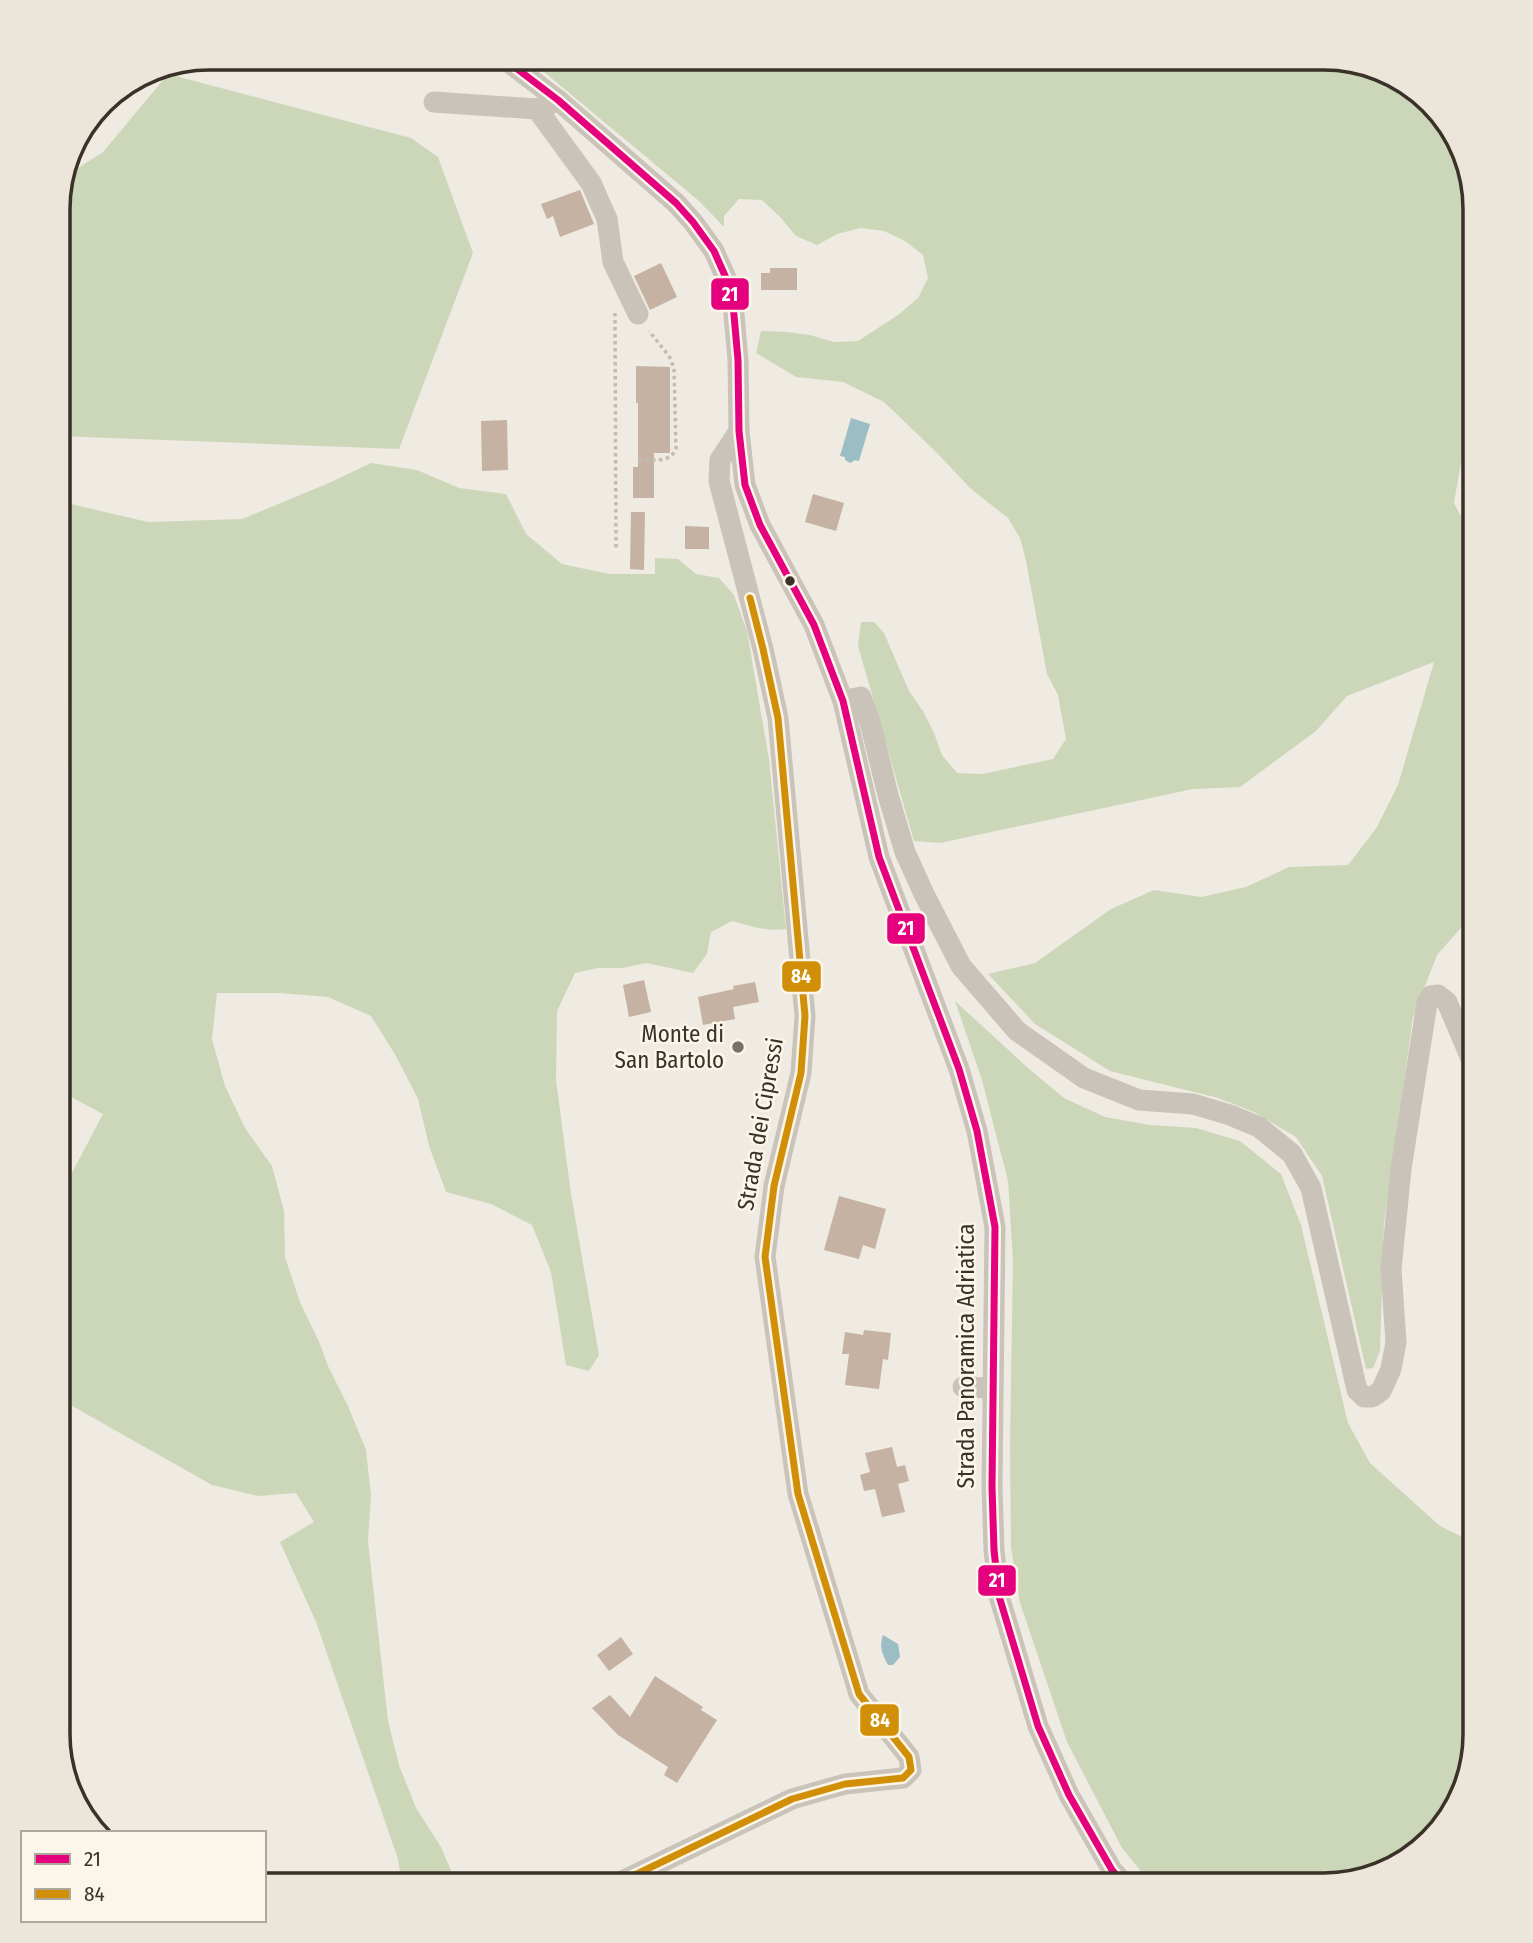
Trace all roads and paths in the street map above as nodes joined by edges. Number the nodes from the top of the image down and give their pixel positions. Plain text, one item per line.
1 (519, 70) edge
2 (558, 100) junction
3 (434, 102) dead end
4 (537, 109) junction
5 (615, 310) dead end
6 (638, 314) joint
7 (739, 430) junction
8 (638, 459) dead end
9 (616, 550) dead end
10 (843, 701) junction
11 (1463, 1040) edge
12 (963, 1387) dead end
13 (992, 1388) junction
14 (639, 1873) edge
15 (1115, 1873) edge

1 - 2 street, Strada Panoramica Adriatica
2 - 4 street
2 - 7 street, Strada Panoramica Adriatica
3 - 4 street
4 - 6 street
5 - 9 path
6 - 8 path
7 - 10 street, Strada Panoramica Adriatica
7 - 14 street, Strada dei Cipressi
10 - 11 street
10 - 13 street, Strada Panoramica Adriatica
12 - 13 street
13 - 15 street, Strada Panoramica Adriatica

